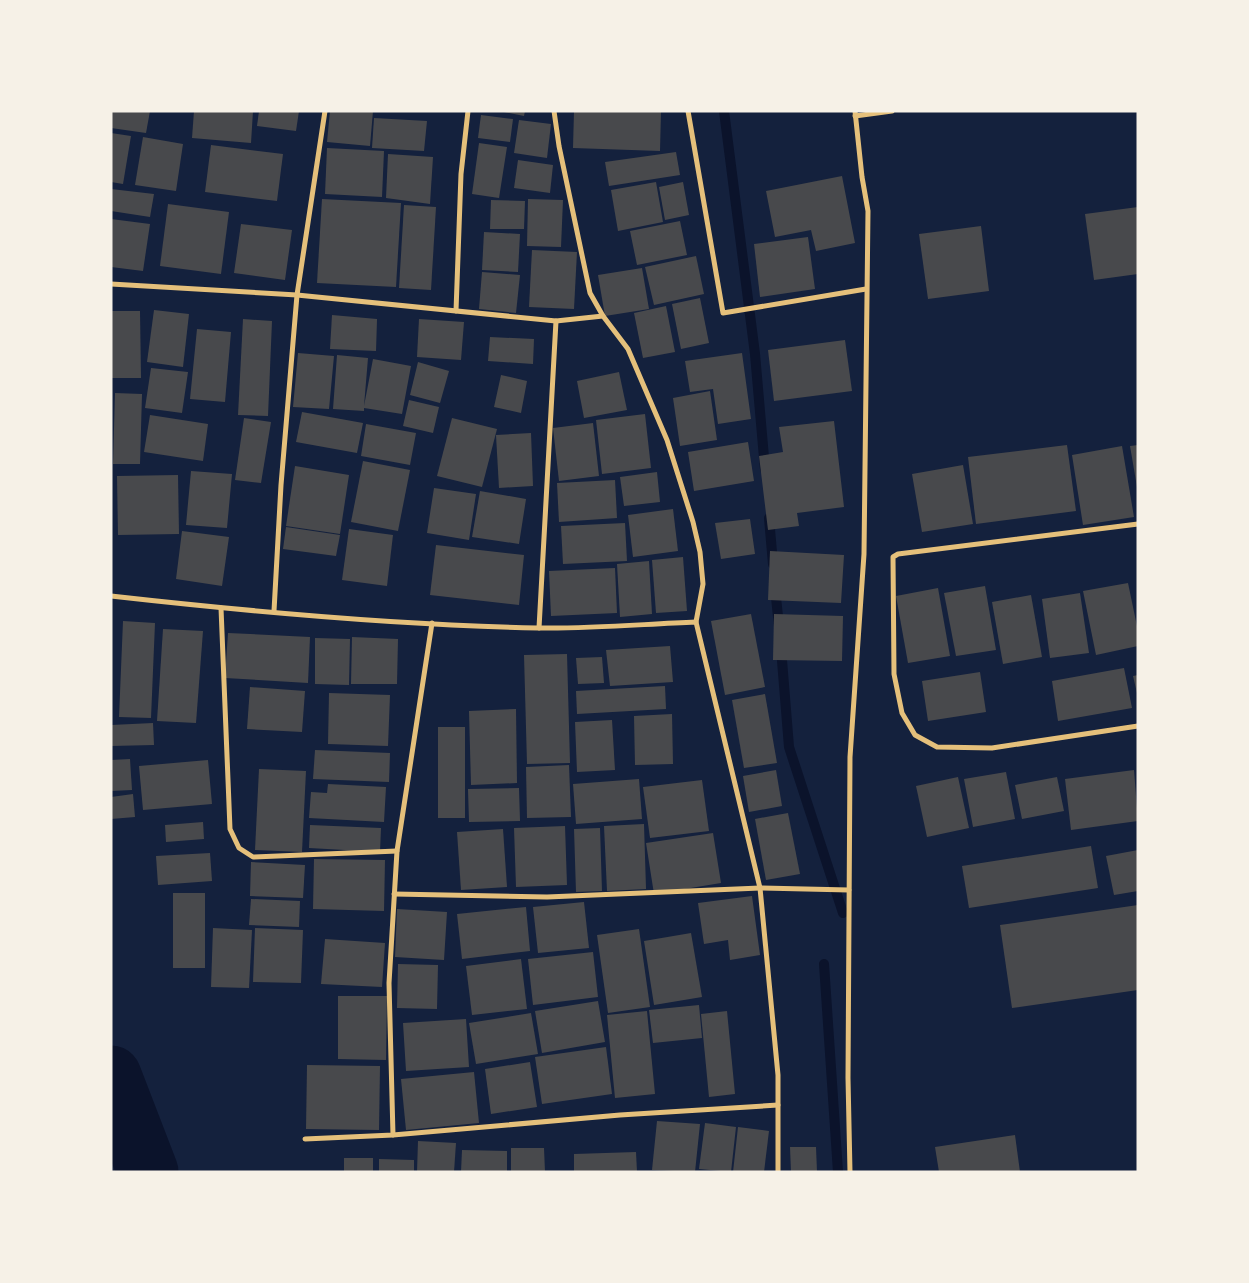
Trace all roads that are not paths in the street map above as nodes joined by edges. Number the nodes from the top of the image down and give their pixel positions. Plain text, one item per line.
1 (325, 111) edge
2 (468, 111) edge
3 (554, 111) edge
4 (688, 111) edge
5 (892, 111) edge
6 (855, 114) edge
7 (111, 284) edge
8 (866, 290) junction
9 (297, 295) junction
10 (456, 311) junction
11 (603, 316) junction
12 (556, 321) junction
13 (1138, 524) edge
14 (111, 596) edge
15 (221, 608) junction
16 (274, 611) junction
17 (696, 622) junction
18 (432, 623) junction
19 (539, 628) junction
20 (1138, 726) edge
21 (397, 851) junction
22 (760, 888) junction
23 (849, 890) junction
24 (394, 894) junction
25 (778, 1105) junction
26 (392, 1135) junction
27 (305, 1139) dead end
28 (778, 1172) edge
29 (850, 1172) edge

1 - 9 street
2 - 10 street
3 - 11 street
4 - 8 street
5 - 6 street
6 - 8 street
7 - 9 street
8 - 23 street
9 - 10 street
9 - 16 street
10 - 12 street
11 - 12 street
11 - 17 street
12 - 19 street
13 - 20 street
14 - 15 street
15 - 16 street
15 - 21 street
16 - 18 street
17 - 19 street
17 - 22 street
18 - 19 street
18 - 21 street
21 - 24 street
22 - 23 street
22 - 24 street
22 - 25 street
23 - 29 street
24 - 26 street
25 - 26 street
25 - 28 street
26 - 27 street

